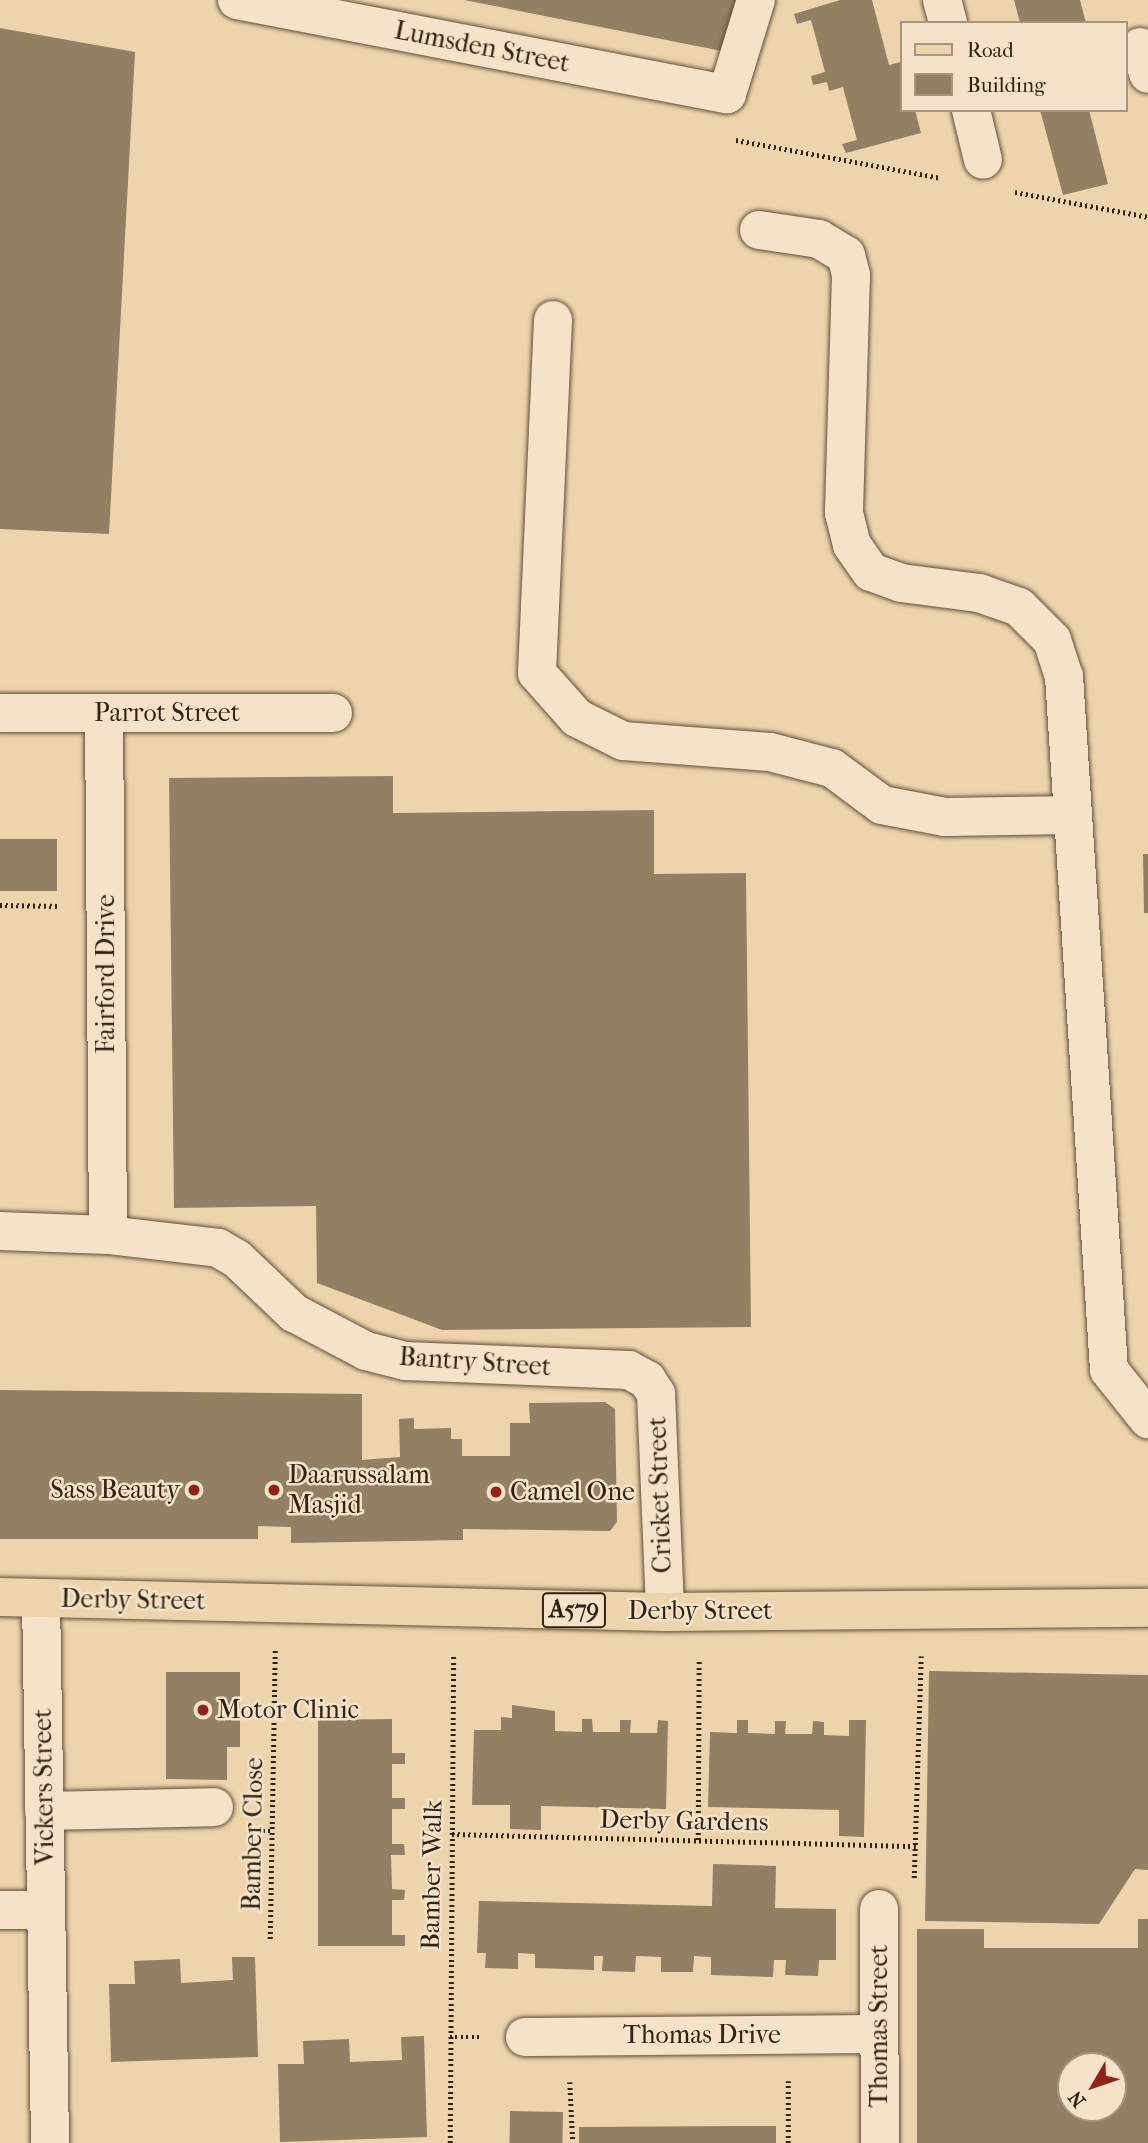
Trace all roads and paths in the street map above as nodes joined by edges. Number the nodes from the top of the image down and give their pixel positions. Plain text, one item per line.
1 (237, 0) edge
2 (756, 0) edge
3 (942, 0) edge
4 (947, 21) edge
5 (727, 94) junction
6 (971, 112) edge
7 (969, 171) joint
8 (1008, 191) dead end
9 (1148, 217) edge
10 (760, 230) dead end
11 (553, 320) dead end
12 (0, 713) edge
13 (104, 713) junction
14 (333, 713) dead end
15 (1072, 815) junction
16 (0, 905) edge
17 (106, 906) junction
18 (0, 1231) edge
19 (108, 1235) junction
20 (647, 1380) joint
21 (1148, 1419) edge
22 (0, 1597) edge
23 (41, 1598) junction
24 (276, 1604) junction
25 (454, 1608) junction
26 (923, 1608) junction
27 (1148, 1608) edge
28 (682, 1612) junction
29 (214, 1807) dead end
30 (44, 1811) junction
31 (452, 1834) junction
32 (698, 1840) junction
33 (916, 1846) junction
34 (879, 1909) joint
35 (0, 1910) edge
36 (45, 1910) junction
37 (270, 1939) dead end
38 (879, 2034) junction
39 (788, 2035) junction
40 (525, 2036) dead end
41 (572, 2124) dead end
42 (50, 2143) edge
43 (450, 2143) edge
44 (573, 2143) edge
45 (788, 2143) edge
46 (880, 2143) edge

1 - 5 street, Lumsden Street
2 - 5 street
3 - 4 street
5 - 7 path
6 - 7 street
8 - 9 path
10 - 15 street
11 - 15 street
12 - 13 street, Parrot Street
13 - 14 street, Parrot Street
13 - 17 street, Fairford Drive
15 - 21 street
16 - 17 path
17 - 19 street, Fairford Drive
18 - 19 street, Bantry Street
19 - 20 street, Bantry Street
20 - 28 street, Cricket Street
22 - 23 main road, Derby Street / A579
23 - 24 main road, Derby Street / A579
23 - 30 street, Vickers Street
24 - 25 main road, Derby Street / A579
24 - 37 path, Bamber Close
25 - 28 main road, Derby Street / A579
25 - 31 path, Bamber Walk
26 - 27 main road, Derby Street / A579
26 - 28 main road, Derby Street / A579
26 - 33 path
28 - 32 path
29 - 30 street
30 - 36 street, Vickers Street
31 - 32 path, Derby Gardens
31 - 43 path, Bamber Walk
32 - 33 path, Derby Gardens
33 - 34 path
34 - 38 street, Thomas Street
35 - 36 street
36 - 42 street, Vickers Street
38 - 39 street, Thomas Drive
38 - 46 street, Thomas Street
39 - 40 street, Thomas Drive
39 - 45 path
41 - 44 path

